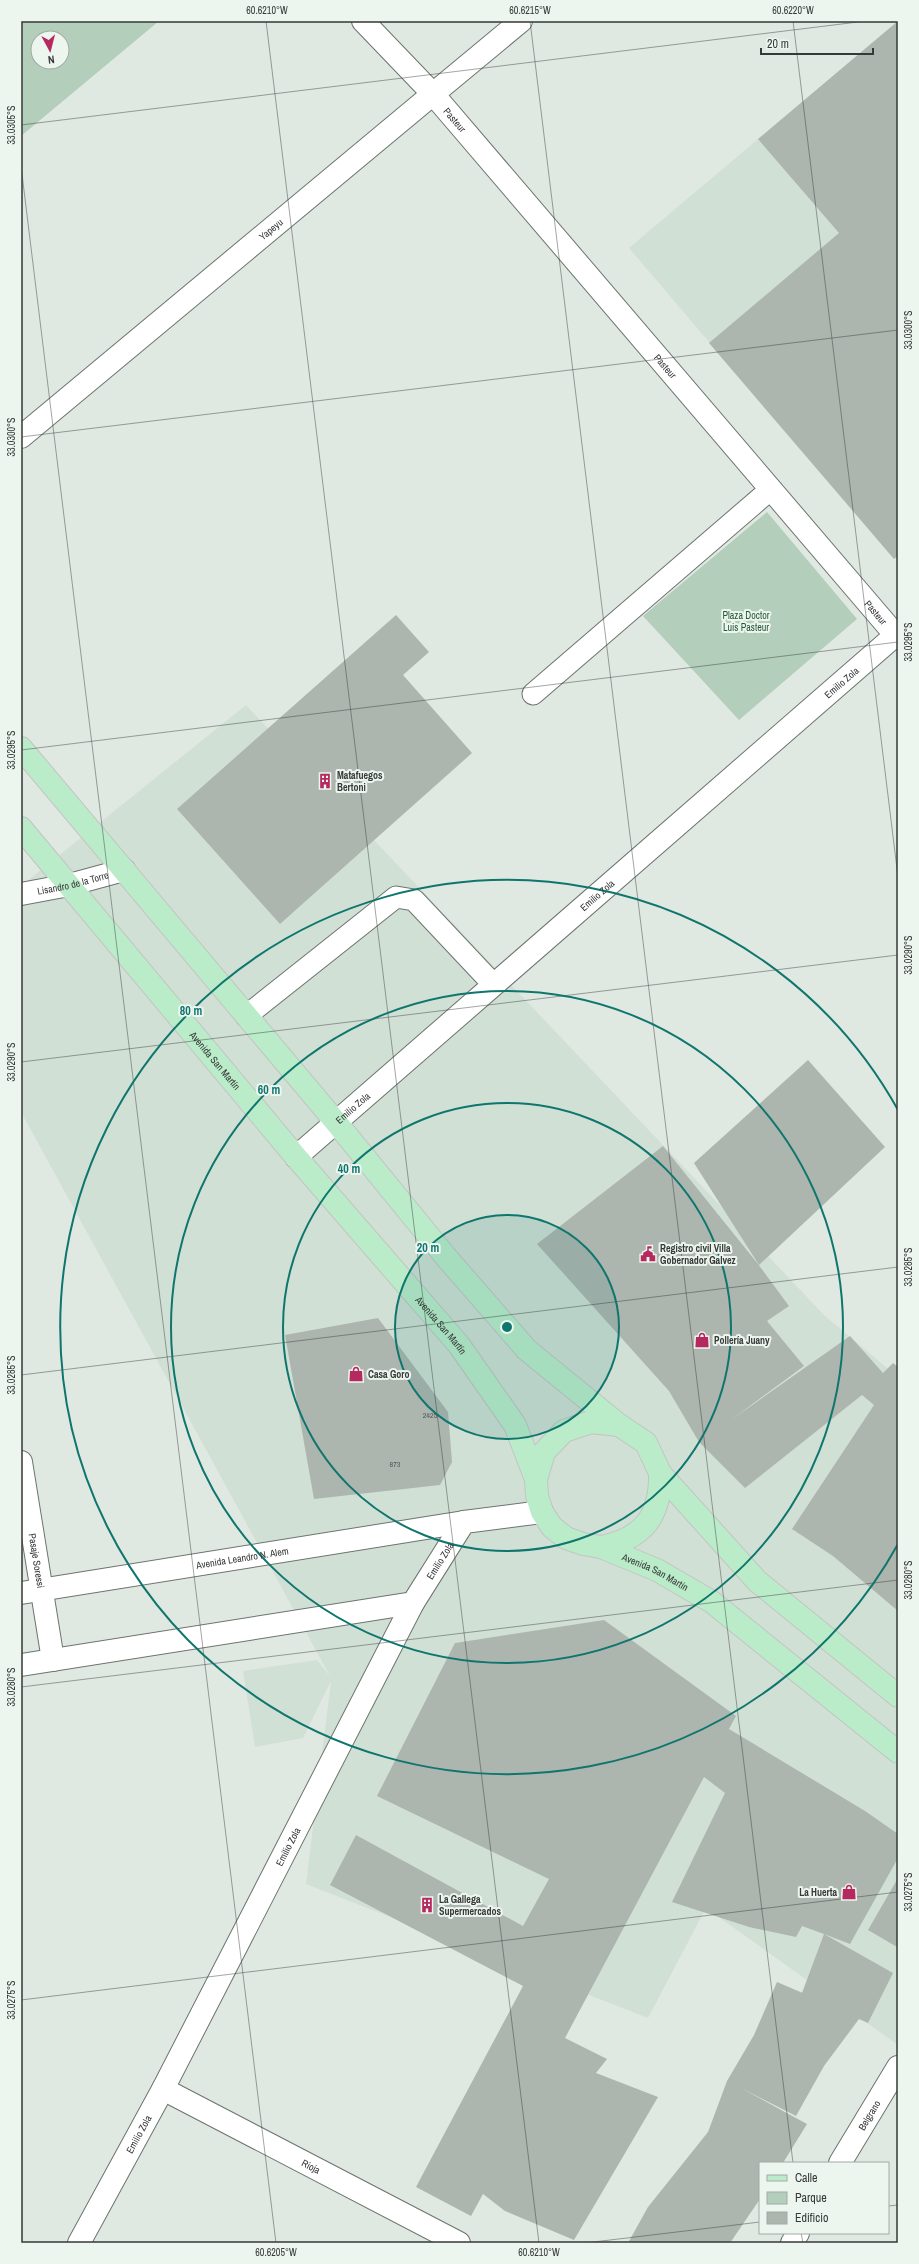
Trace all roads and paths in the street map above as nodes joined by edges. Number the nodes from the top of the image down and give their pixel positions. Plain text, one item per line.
1 (363, 21) edge
2 (521, 21) edge
3 (433, 94) junction
4 (21, 437) edge
5 (771, 489) junction
6 (897, 635) edge
7 (533, 694) dead end
8 (21, 748) edge
9 (21, 828) edge
10 (124, 870) junction
11 (69, 885) junction
12 (21, 894) edge
13 (493, 984) junction
14 (246, 1016) junction
15 (335, 1121) junction
16 (296, 1157) junction
17 (619, 1425) junction
18 (21, 1462) edge
19 (660, 1472) junction
20 (536, 1479) junction
21 (542, 1512) junction
22 (464, 1522) junction
23 (601, 1547) junction
24 (43, 1590) junction
25 (21, 1593) edge
26 (413, 1603) junction
27 (53, 1660) junction
28 (21, 1665) edge
29 (898, 1696) edge
30 (898, 1752) edge
31 (898, 2067) edge
32 (163, 2088) junction
33 (841, 2162) edge
34 (797, 2234) edge
35 (79, 2243) edge
36 (459, 2243) edge
37 (792, 2243) edge

1 - 3 street, Pasteur
2 - 3 street, Yapeyu
3 - 4 street, Yapeyu
3 - 5 street, Pasteur
5 - 6 street, Pasteur
5 - 7 lane
6 - 13 street, Emilio Zola
8 - 10 main road
9 - 11 main road, Avenida San Martín
10 - 11 street, Lisandro de la Torre
10 - 14 main road
11 - 12 street, Lisandro de la Torre
11 - 16 main road, Avenida San Martín
13 - 14 lane
13 - 15 street, Emilio Zola
14 - 15 main road
15 - 16 street, Emilio Zola
15 - 17 main road
16 - 20 main road, Avenida San Martín
17 - 19 main road
17 - 20 main road
18 - 24 street, Pasaje Soressi
19 - 23 main road
19 - 29 main road
20 - 21 main road, Avenida San Martín
21 - 22 street
21 - 23 main road, Avenida San Martín
22 - 24 street, Avenida Leandro N. Alem
22 - 26 street, Emilio Zola
23 - 30 main road, Avenida San Martín
24 - 25 street, Avenida Leandro N. Alem
24 - 27 street, Pasaje Soressi
26 - 27 street
26 - 32 street, Emilio Zola
27 - 28 street
31 - 33 street, Belgrano
32 - 35 street, Emilio Zola
32 - 36 street, Rioja
34 - 37 street

